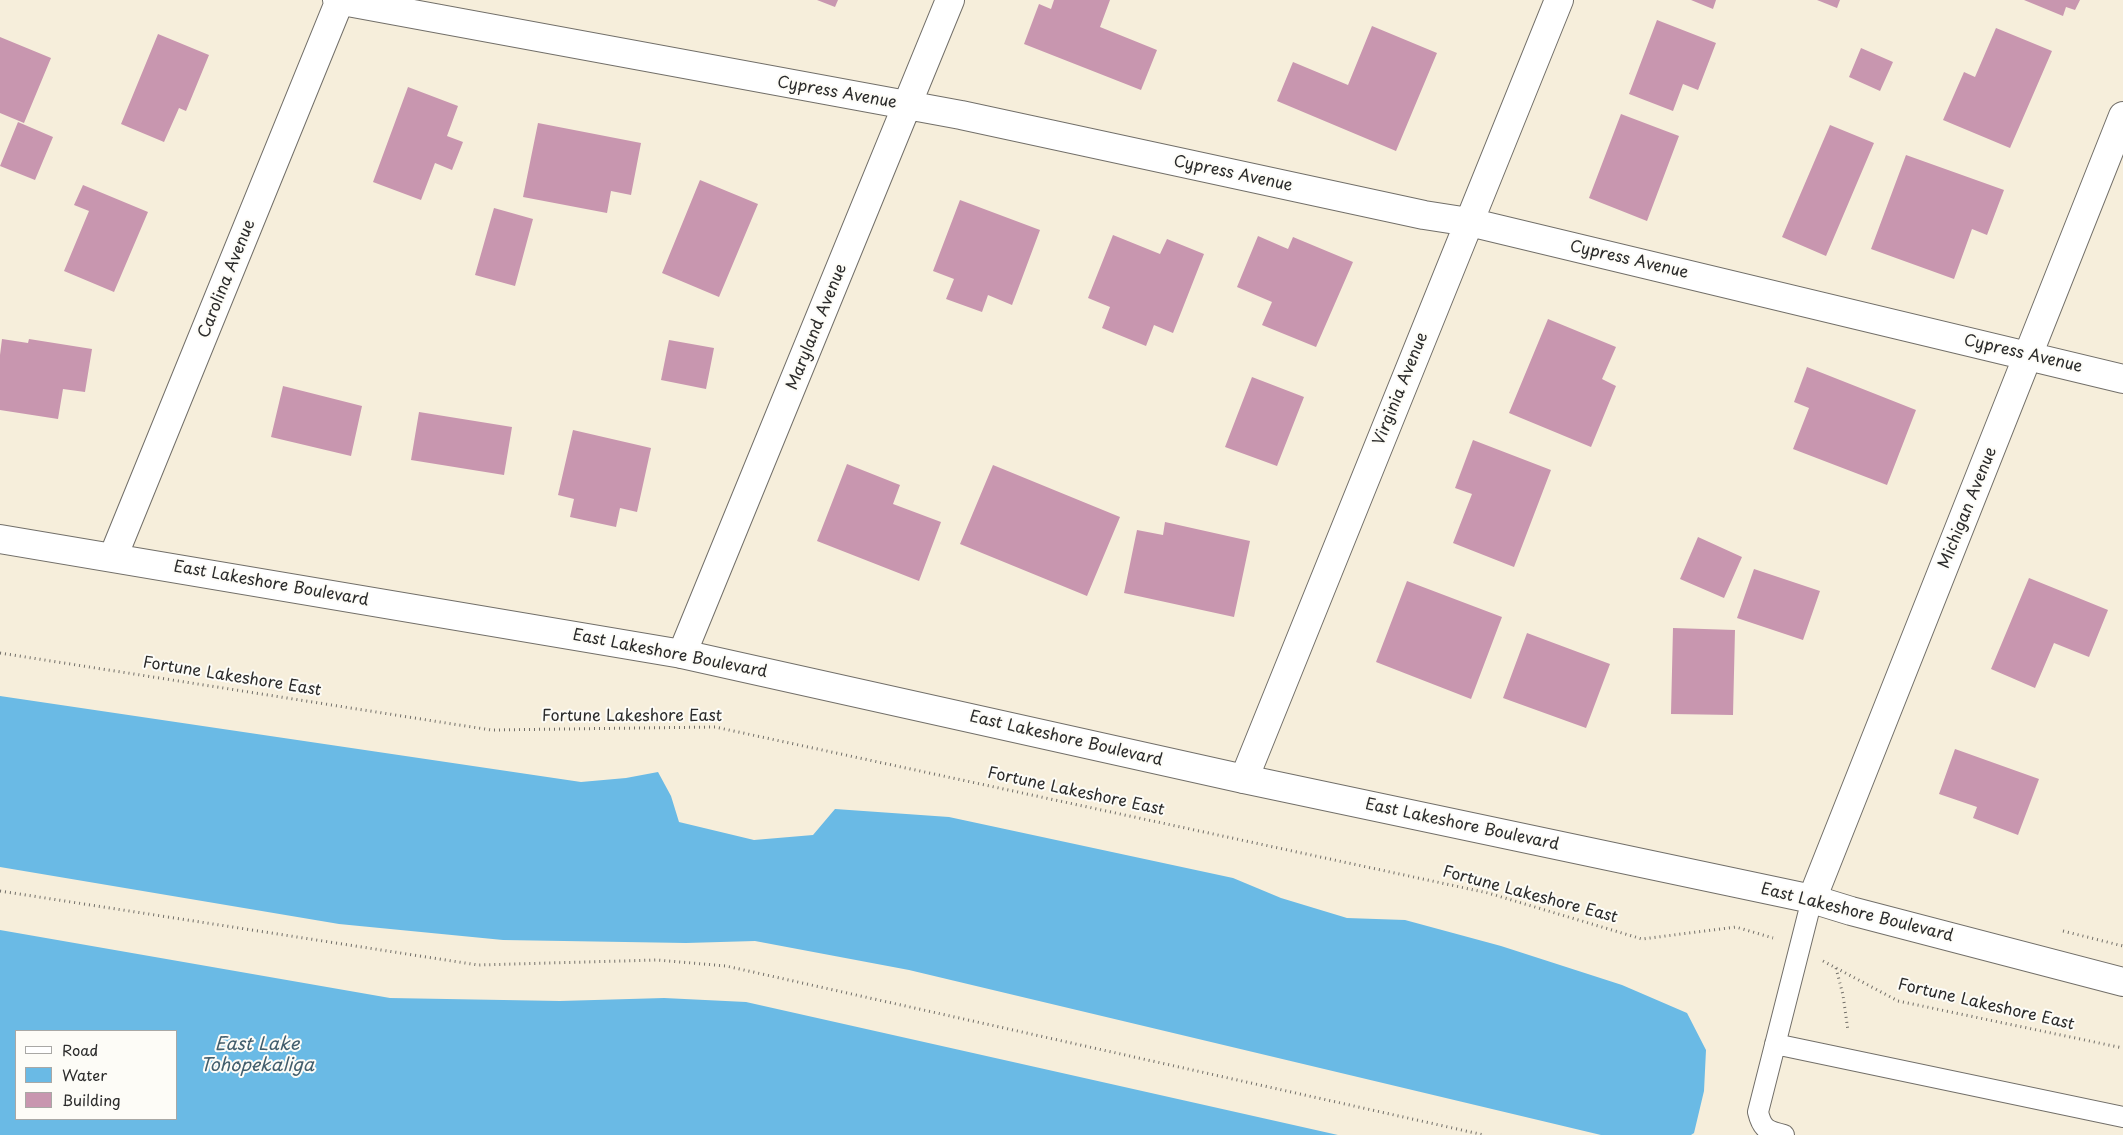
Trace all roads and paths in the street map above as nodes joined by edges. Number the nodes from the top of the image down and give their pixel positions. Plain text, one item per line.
1 (339, 0) edge
2 (950, 0) edge
3 (1559, 0) edge
4 (908, 106) junction
5 (2123, 116) edge
6 (1469, 222) junction
7 (2029, 356) junction
8 (2123, 379) edge
9 (0, 539) edge
10 (114, 557) junction
11 (0, 654) edge
12 (682, 654) junction
13 (1244, 779) junction
14 (0, 890) edge
15 (1812, 899) junction
16 (1799, 948) junction
17 (1836, 968) junction
18 (2123, 982) edge
19 (1849, 1038) dead end
20 (1775, 1044) junction
21 (2123, 1048) edge
22 (2123, 1117) edge
23 (1484, 1135) edge
24 (1784, 1135) edge

1 - 4 street, Cypress Avenue
1 - 10 street, Carolina Avenue
2 - 4 street, Maryland Avenue
3 - 6 street, Virginia Avenue
4 - 6 street, Cypress Avenue
4 - 12 street, Maryland Avenue
5 - 7 street, Michigan Avenue
6 - 7 street, Cypress Avenue
6 - 13 street, Virginia Avenue
7 - 8 street, Cypress Avenue
7 - 15 street, Michigan Avenue
9 - 10 street, East Lakeshore Boulevard
10 - 12 street, East Lakeshore Boulevard
11 - 16 path, Fortune Lakeshore East
12 - 13 street, East Lakeshore Boulevard
13 - 15 street, East Lakeshore Boulevard
14 - 23 path
15 - 16 lane
15 - 18 street, East Lakeshore Boulevard
16 - 17 path, Fortune Lakeshore East
16 - 20 lane
17 - 19 path
17 - 21 path, Fortune Lakeshore East
20 - 22 lane
20 - 24 lane

